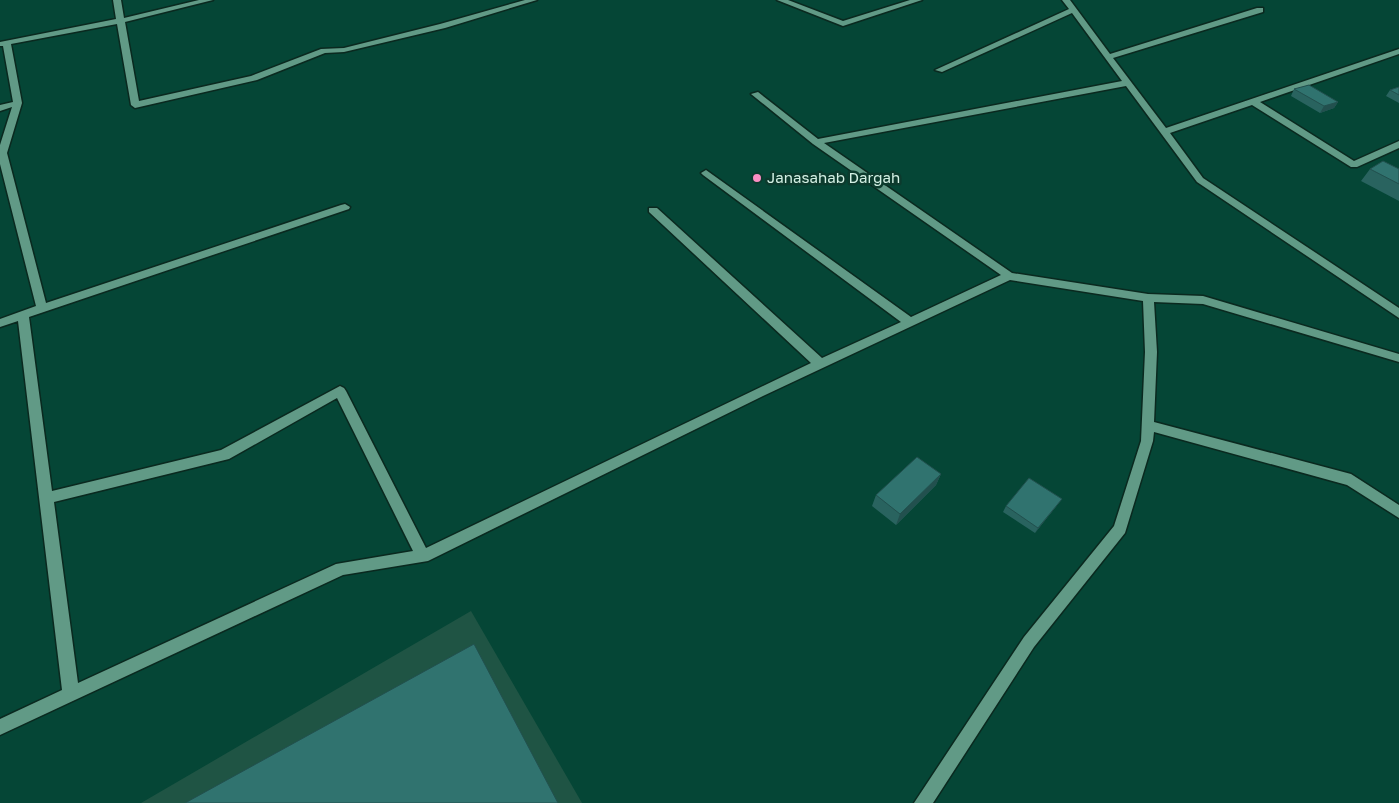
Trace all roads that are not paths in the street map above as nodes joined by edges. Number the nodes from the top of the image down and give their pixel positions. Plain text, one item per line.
1 (117, 0) edge
2 (209, 0) edge
3 (533, 0) edge
4 (781, 0) edge
5 (918, 0) edge
6 (1066, 0) edge
7 (1073, 10) junction
8 (1260, 10) dead end
9 (120, 21) junction
10 (3, 43) edge
11 (1399, 51) edge
12 (1108, 57) junction
13 (939, 70) dead end
14 (1128, 83) junction
15 (755, 94) dead end
16 (1252, 102) junction
17 (18, 103) junction
18 (0, 108) edge
19 (1164, 132) junction
20 (816, 142) junction
21 (1399, 144) edge
22 (706, 173) dead end
23 (345, 207) dead end
24 (653, 210) dead end
25 (1009, 276) junction
26 (1148, 298) junction
27 (42, 308) junction
28 (1397, 309) edge
29 (23, 315) junction
30 (0, 322) edge
31 (910, 322) junction
32 (1399, 358) edge
33 (820, 364) junction
34 (1148, 425) junction
35 (46, 498) junction
36 (1399, 512) edge
37 (423, 556) junction
38 (71, 694) junction
39 (0, 727) edge
40 (923, 803) edge

1 - 9 street
2 - 9 street
3 - 9 street
4 - 5 street
6 - 7 street
7 - 12 street
7 - 13 street
8 - 12 street
9 - 10 street
10 - 17 street
11 - 16 street
12 - 14 street
14 - 19 street
14 - 20 street
15 - 20 street
16 - 19 street
16 - 21 street
17 - 18 street
17 - 27 street
19 - 28 street
20 - 25 street
22 - 31 street
23 - 27 street
24 - 33 street
25 - 26 street
25 - 31 street
26 - 32 street
26 - 34 street
27 - 29 street
29 - 30 street
29 - 35 street
31 - 33 street
33 - 37 street
34 - 36 street
34 - 40 street
35 - 37 street
35 - 38 street
37 - 38 street
38 - 39 street

